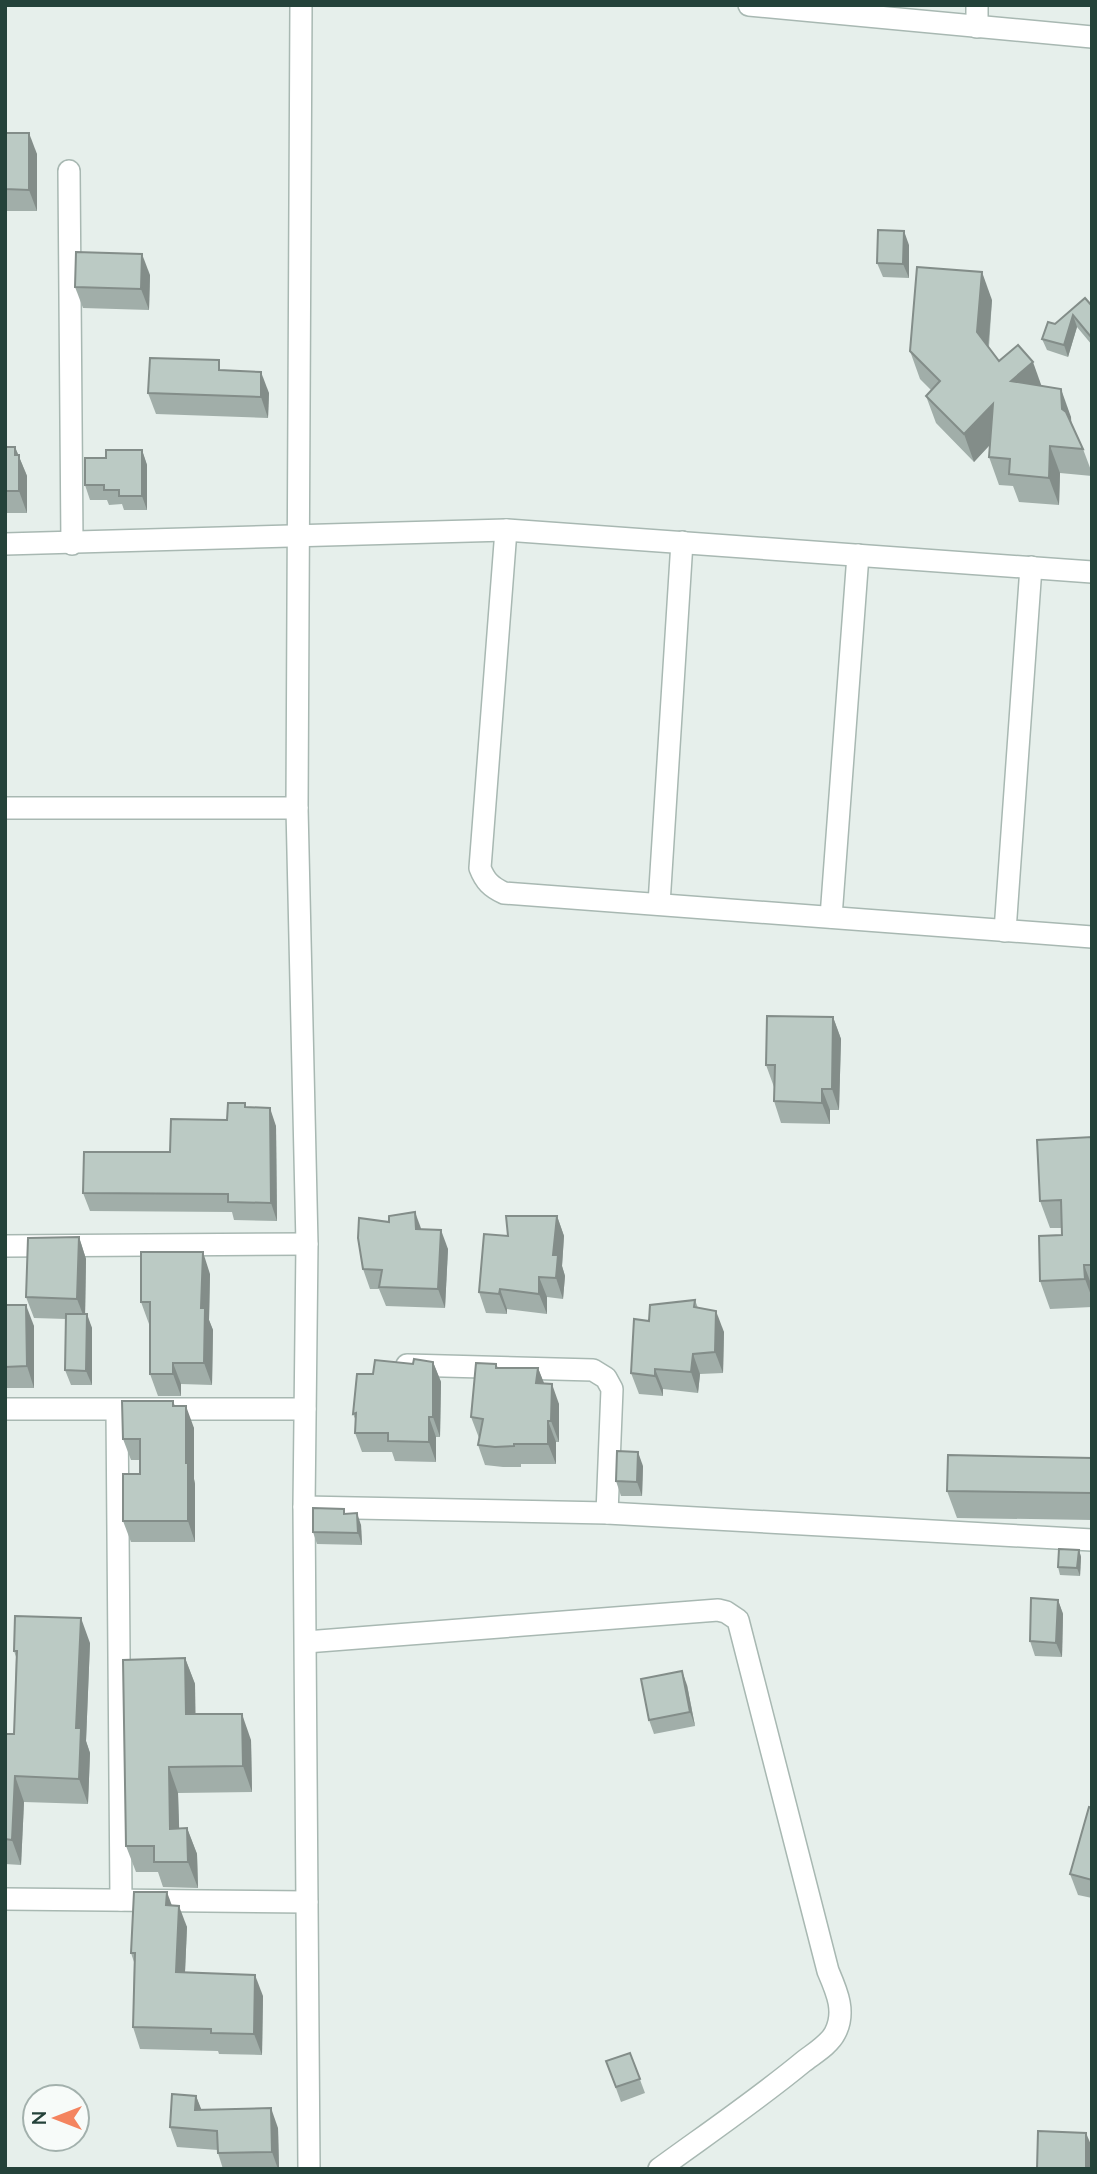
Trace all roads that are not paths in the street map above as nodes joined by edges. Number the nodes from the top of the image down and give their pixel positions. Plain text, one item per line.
1 (302, 5) edge
2 (749, 5) edge
3 (806, 8) edge
4 (977, 16) edge
5 (1092, 37) edge
6 (69, 171) dead end
7 (506, 530) junction
8 (300, 535) junction
9 (682, 542) junction
10 (5, 544) edge
11 (72, 544) junction
12 (858, 555) junction
13 (1031, 567) junction
14 (1092, 572) edge
15 (5, 808) edge
16 (297, 808) junction
17 (659, 904) junction
18 (831, 917) junction
19 (1005, 931) junction
20 (1092, 937) edge
21 (307, 1244) junction
22 (5, 1246) edge
23 (390, 1364) edge
24 (5, 1409) edge
25 (117, 1409) junction
26 (305, 1409) junction
27 (304, 1507) junction
28 (607, 1513) junction
29 (1092, 1540) edge
30 (306, 1642) junction
31 (5, 1899) edge
32 (121, 1900) junction
33 (307, 1902) junction
34 (309, 2169) edge
35 (659, 2169) edge

1 - 8 street
2 - 3 street
3 - 4 street
4 - 5 street
6 - 11 street
7 - 8 street
7 - 9 street
7 - 17 street
8 - 11 street
8 - 16 street
9 - 12 street
9 - 17 street
10 - 11 street
12 - 13 street
12 - 18 street
13 - 14 street
13 - 19 street
15 - 16 street
16 - 21 street
17 - 18 street
18 - 19 street
19 - 20 street
21 - 22 street
21 - 26 street
23 - 28 street
24 - 25 street
25 - 26 street
25 - 32 street
26 - 27 street
27 - 28 street
27 - 30 street
28 - 29 street
30 - 33 street
30 - 35 street
31 - 32 street
32 - 33 street
33 - 34 street

